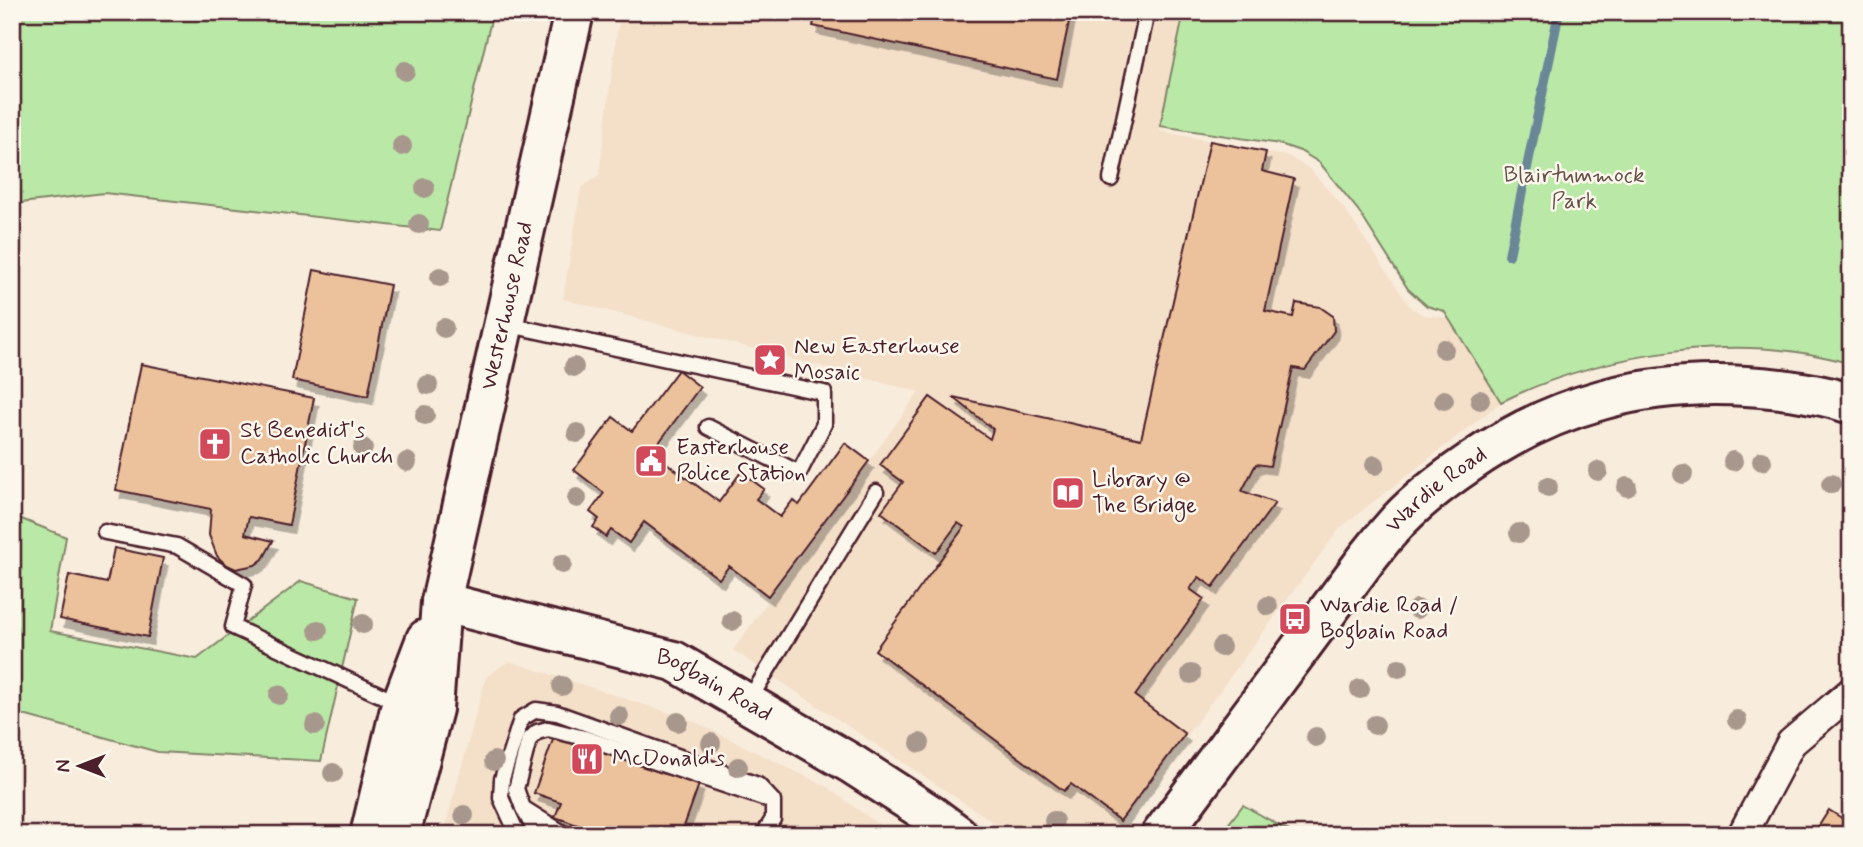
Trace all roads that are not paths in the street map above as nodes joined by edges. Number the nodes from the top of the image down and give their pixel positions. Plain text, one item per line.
1 (574, 12) edge
2 (1147, 12) edge
3 (1111, 178) dead end
4 (504, 324) junction
5 (1851, 404) edge
6 (709, 427) dead end
7 (876, 492) dead end
8 (105, 532) dead end
9 (441, 602) junction
10 (1851, 692) edge
11 (747, 703) junction
12 (417, 707) junction
13 (773, 801) junction
14 (523, 808) junction
15 (389, 832) edge
16 (518, 835) edge
17 (537, 835) edge
18 (566, 835) edge
19 (763, 835) edge
20 (957, 835) edge
21 (1161, 835) edge
22 (1742, 835) edge

1 - 4 street, Westerhouse Road
2 - 3 lane
4 - 6 lane
4 - 9 street, Westerhouse Road
5 - 21 street, Wardie Road
7 - 11 lane
8 - 12 lane
9 - 11 street, Bogbain Road
9 - 12 street, Westerhouse Road
10 - 22 street
11 - 20 street, Bogbain Road
12 - 15 street, Westerhouse Road
13 - 14 lane
13 - 16 lane
13 - 19 lane
14 - 17 lane
14 - 18 lane

